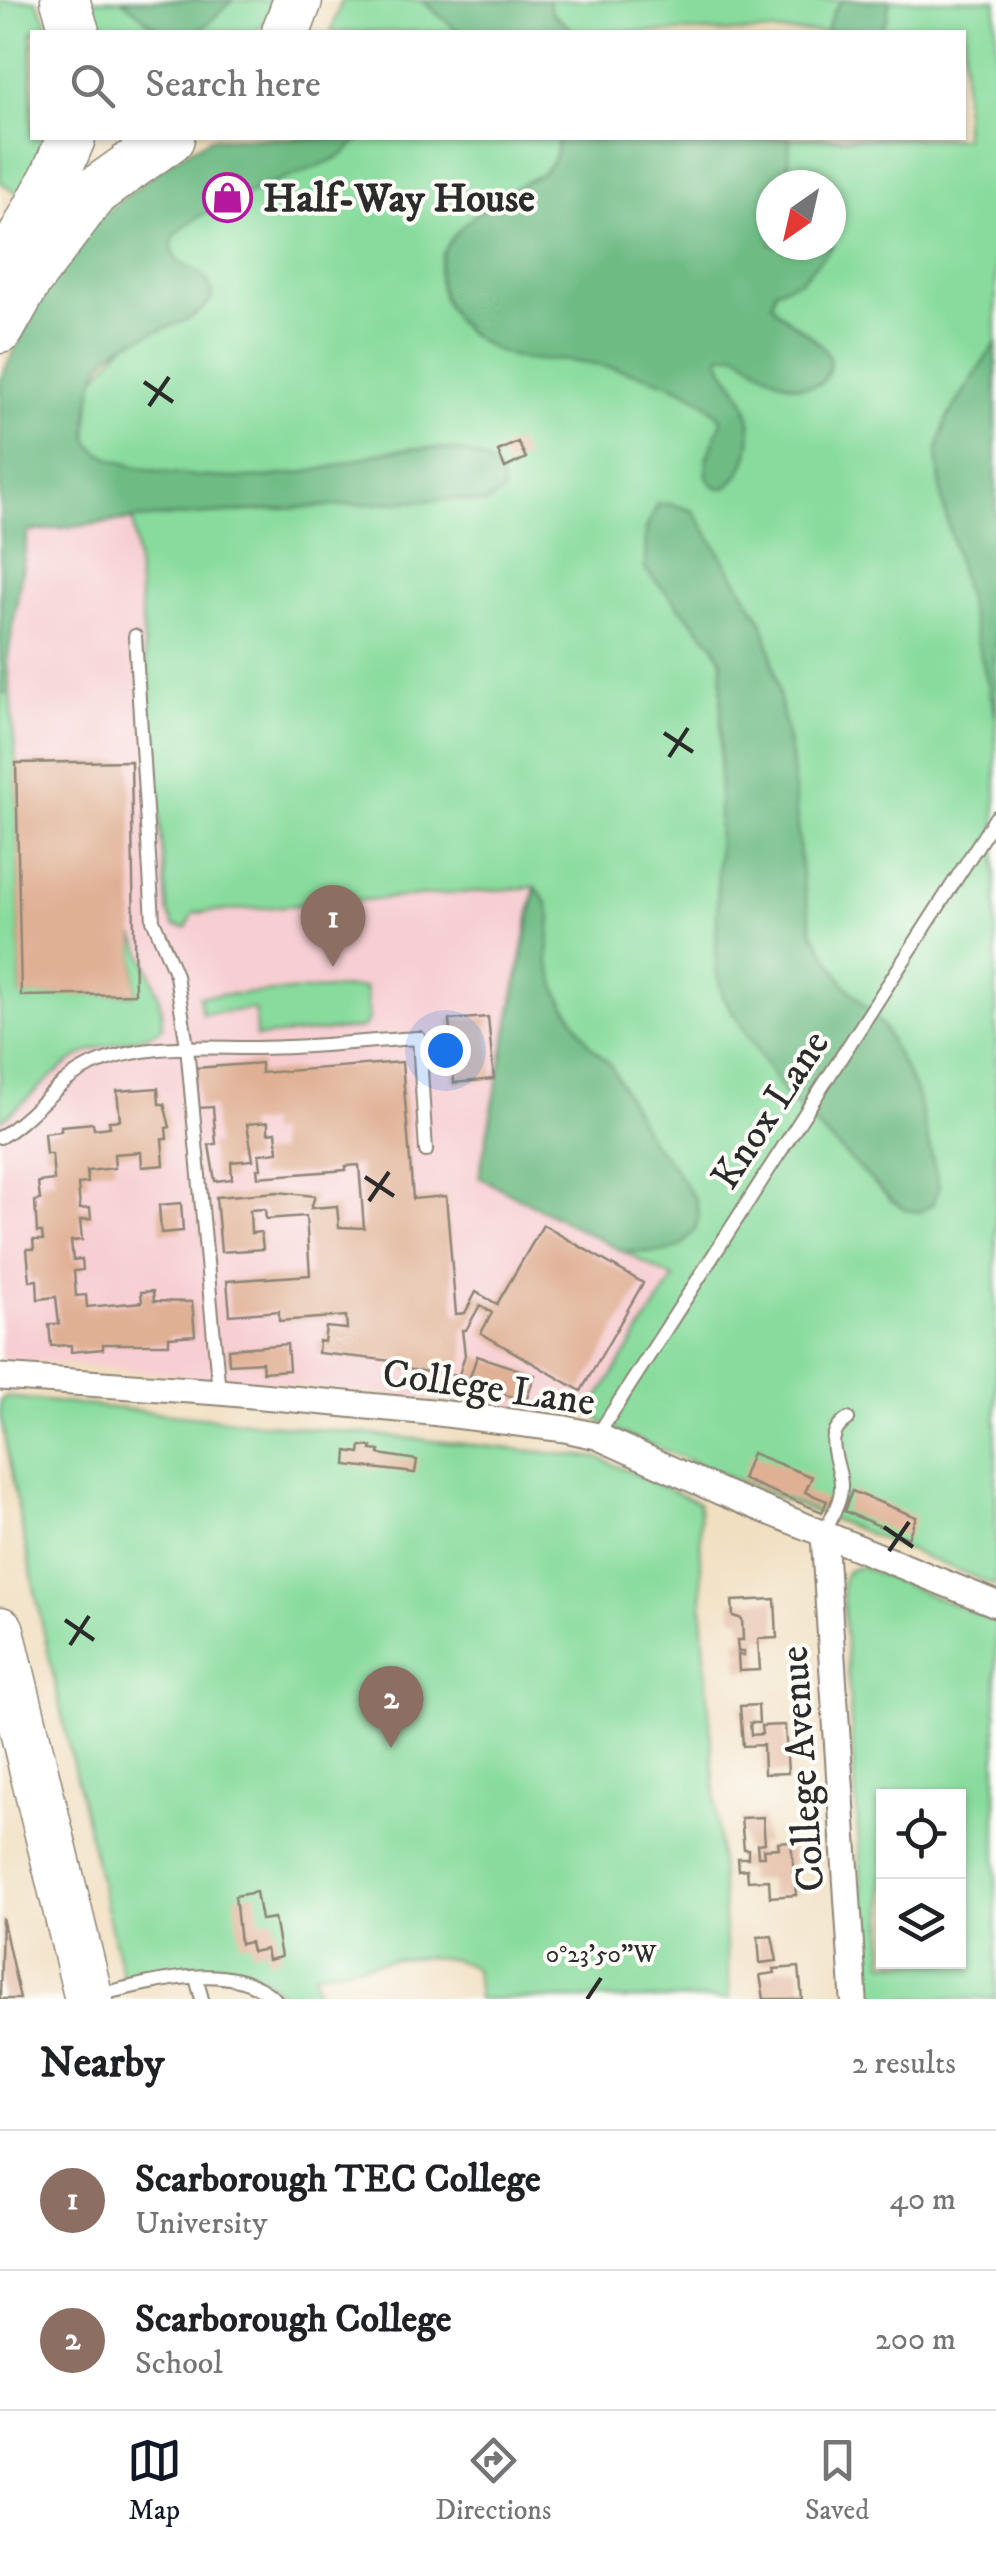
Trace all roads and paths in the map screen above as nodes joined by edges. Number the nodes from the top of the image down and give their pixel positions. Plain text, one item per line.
1 (298, 0) edge
2 (331, 0) edge
3 (287, 30) edge
4 (321, 30) edge
5 (70, 140) edge
6 (123, 140) edge
7 (167, 140) edge
8 (8, 262) edge
9 (0, 330) edge
10 (135, 636) dead end
11 (996, 817) edge
12 (187, 1046) junction
13 (0, 1138) edge
14 (426, 1152) dead end
15 (0, 1377) edge
16 (219, 1392) junction
17 (848, 1419) dead end
18 (597, 1436) junction
19 (824, 1535) junction
20 (996, 1604) edge
21 (0, 1631) edge
22 (196, 1978) junction
23 (88, 1998) edge
24 (202, 1999) edge
25 (276, 1999) edge
26 (854, 1999) edge

1 - 3 highway
2 - 4 highway
5 - 8 highway
6 - 8 highway
7 - 9 highway
10 - 12 lane
11 - 18 lane, Knox Lane
12 - 13 lane
12 - 14 lane
12 - 16 lane
15 - 16 street, College Lane
16 - 18 street, College Lane
17 - 19 lane
18 - 19 street, College Lane
19 - 20 street, College Lane
19 - 26 street, College Avenue
21 - 23 highway
22 - 23 lane
22 - 24 lane
22 - 25 lane

